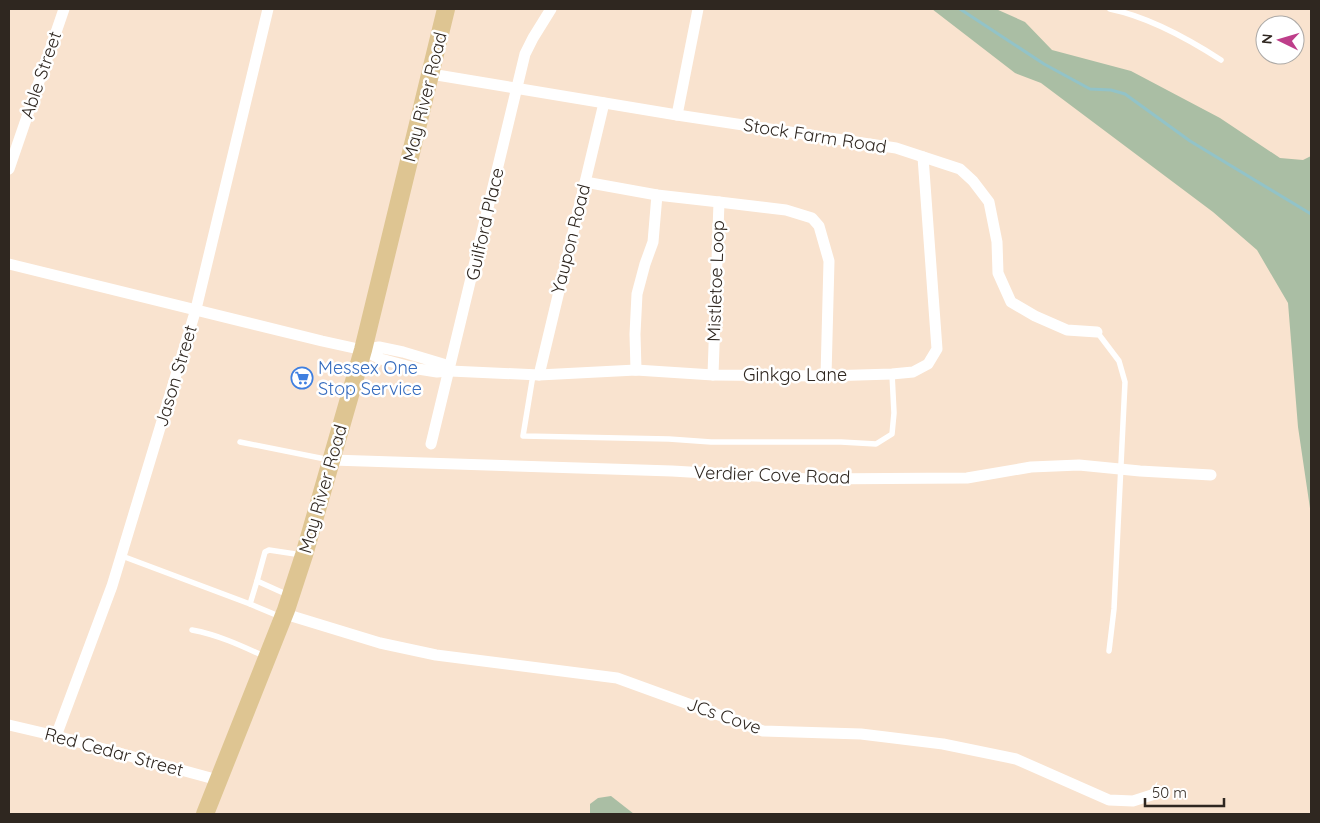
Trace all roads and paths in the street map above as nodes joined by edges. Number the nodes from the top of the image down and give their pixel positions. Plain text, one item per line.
1 (64, 9) edge
2 (268, 9) edge
3 (446, 9) edge
4 (551, 9) edge
5 (698, 9) edge
6 (1110, 9) edge
7 (1221, 60) dead end
8 (431, 74) junction
9 (517, 88) junction
10 (604, 103) junction
11 (677, 115) junction
12 (923, 157) junction
13 (9, 170) edge
14 (585, 182) junction
15 (657, 195) junction
16 (719, 202) junction
17 (9, 264) edge
18 (196, 310) junction
19 (1097, 332) joint
20 (363, 350) junction
21 (636, 370) junction
22 (450, 371) junction
23 (892, 374) junction
24 (536, 375) junction
25 (714, 375) junction
26 (826, 376) junction
27 (240, 442) dead end
28 (431, 444) dead end
29 (332, 460) junction
30 (1121, 468) junction
31 (1211, 474) dead end
32 (304, 555) junction
33 (122, 556) junction
34 (257, 581) junction
35 (291, 596) junction
36 (250, 604) junction
37 (284, 616) junction
38 (192, 630) dead end
39 (1109, 651) dead end
40 (268, 658) junction
41 (9, 725) edge
42 (56, 736) junction
43 (218, 780) junction
44 (1161, 792) dead end
45 (205, 814) edge

1 - 13 street, Able Street
2 - 18 street, Jason Street
3 - 8 main road, May River Road
4 - 9 street, Guilford Place
5 - 11 street
6 - 7 lane
8 - 9 street, Stock Farm Road
8 - 20 main road, May River Road
9 - 10 street, Stock Farm Road
9 - 22 street, Guilford Place
10 - 11 street, Stock Farm Road
10 - 14 street, Yaupon Road
11 - 12 street, Stock Farm Road
12 - 19 street, Stock Farm Road
12 - 23 street, Ginkgo Lane
14 - 15 street, Mistletoe Loop
14 - 24 street, Yaupon Road
15 - 16 street, Mistletoe Loop
15 - 21 street
16 - 25 street, Mistletoe Loop
16 - 26 street
17 - 18 street, Ginkgo Lane
18 - 20 street, Ginkgo Lane
18 - 33 street, Jason Street
19 - 30 lane
20 - 22 street, Ginkgo Lane
20 - 29 main road, May River Road
21 - 24 street, Ginkgo Lane
21 - 25 street, Ginkgo Lane
22 - 24 street, Ginkgo Lane
22 - 28 street, Guilford Place
23 - 24 lane
23 - 26 street, Ginkgo Lane
25 - 26 street, Ginkgo Lane
27 - 29 lane
29 - 30 street, Verdier Cove Road
29 - 32 main road, May River Road
30 - 31 street, Verdier Cove Road
30 - 39 lane
32 - 34 lane
32 - 35 main road, May River Road
33 - 36 lane
33 - 42 street, Jason Street
34 - 35 lane
34 - 36 lane
35 - 37 main road, May River Road
36 - 37 lane
37 - 40 main road, May River Road
37 - 44 street, JCs Cove
38 - 40 lane
40 - 43 main road, May River Road
41 - 42 street, Red Cedar Street
42 - 43 street, Red Cedar Street
43 - 45 main road, May River Road

